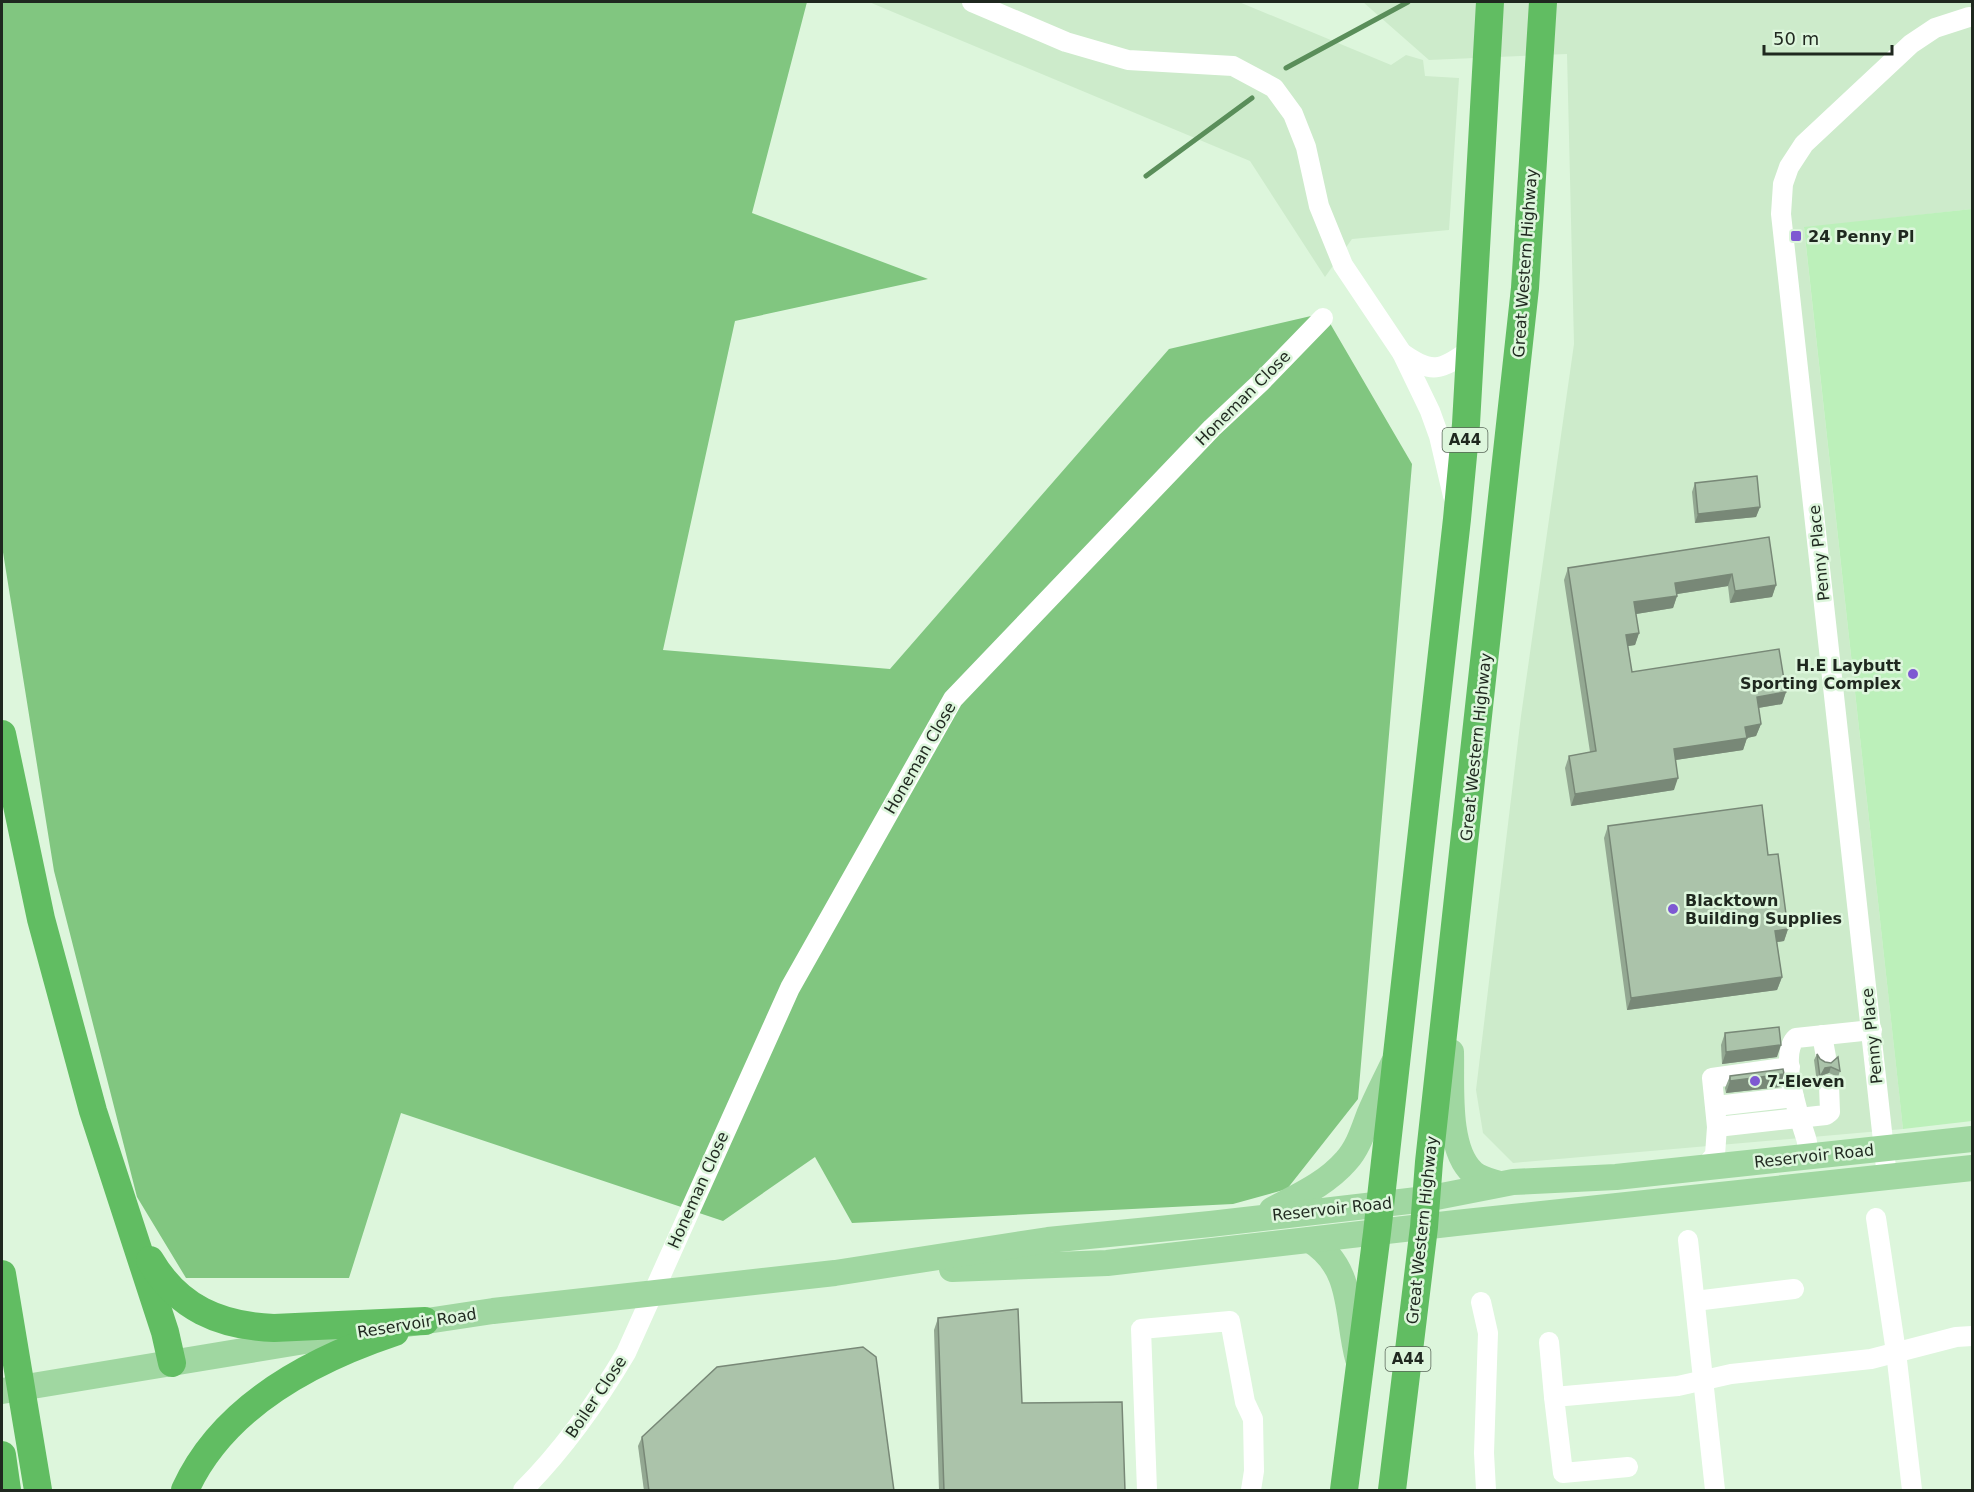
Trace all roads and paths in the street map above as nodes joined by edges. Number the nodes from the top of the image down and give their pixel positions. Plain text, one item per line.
1 (972, 2) edge
2 (1490, 2) edge
3 (1543, 2) edge
4 (1968, 17) dead end
5 (1323, 318) dead end
6 (1470, 350) junction
7 (1402, 353) junction
8 (1457, 519) junction
9 (2, 734) edge
10 (1449, 982) junction
11 (1872, 1030) junction
12 (1822, 1035) junction
13 (1826, 1057) dead end
14 (1396, 1058) junction
15 (1790, 1067) junction
16 (1829, 1085) dead end
17 (1794, 1097) junction
18 (1716, 1106) junction
19 (1798, 1119) junction
20 (1717, 1127) junction
21 (1972, 1139) edge
22 (1884, 1149) junction
23 (1810, 1156) junction
24 (1972, 1168) edge
25 (1703, 1169) junction
26 (1887, 1177) junction
27 (1499, 1184) junction
28 (1426, 1199) junction
29 (1380, 1204) junction
30 (1259, 1217) junction
31 (1875, 1218) dead end
32 (130, 1226) junction
33 (1424, 1227) junction
34 (1377, 1233) junction
35 (1310, 1240) junction
36 (1688, 1240) dead end
37 (835, 1273) junction
38 (2, 1274) edge
39 (1794, 1289) dead end
40 (651, 1293) junction
41 (1695, 1301) junction
42 (1481, 1302) dead end
43 (425, 1321) junction
44 (1972, 1336) edge
45 (1549, 1342) dead end
46 (1896, 1352) junction
47 (172, 1362) junction
48 (1360, 1368) junction
49 (1704, 1380) junction
50 (2, 1391) edge
51 (1554, 1397) junction
52 (2, 1455) edge
53 (1628, 1467) dead end
54 (7, 1491) edge
55 (38, 1491) edge
56 (185, 1491) edge
57 (523, 1491) edge
58 (1147, 1491) edge
59 (1251, 1491) edge
60 (1344, 1491) edge
61 (1392, 1491) edge
62 (1485, 1491) edge
63 (1715, 1491) edge
64 (1912, 1491) edge

1 - 7 street
2 - 6 highway, A44
3 - 10 highway, Great Western Highway / A44
4 - 11 street, Penny Place
5 - 40 street, Honeman Close
6 - 7 street
6 - 8 highway, A44
7 - 8 street
8 - 14 highway, A44
9 - 32 highway
10 - 27 main road
10 - 28 highway, Great Western Highway / A44
11 - 12 street
11 - 22 street, Penny Place
12 - 13 street
12 - 15 street
14 - 29 highway, A44
14 - 30 main road
15 - 17 street
15 - 18 street
16 - 19 street
17 - 18 street
17 - 19 street
18 - 20 street
19 - 20 street
19 - 23 street
20 - 25 street
21 - 22 main road, Reservoir Road
22 - 23 main road, Reservoir Road
22 - 26 street, Penny Place
23 - 25 main road, Reservoir Road
24 - 26 main road, Reservoir Road
25 - 27 main road, Reservoir Road
26 - 33 main road, Reservoir Road
27 - 28 main road, Reservoir Road
28 - 29 main road, Reservoir Road
28 - 33 highway, Great Western Highway / A44
29 - 30 main road, Reservoir Road
29 - 34 highway, A44
30 - 37 main road, Reservoir Road
31 - 46 street
32 - 43 highway
32 - 47 highway
33 - 34 main road, Reservoir Road
33 - 61 highway, Great Western Highway / A44
34 - 35 main road, Reservoir Road
34 - 48 highway, A44
35 - 37 main road, Reservoir Road
35 - 48 main road
36 - 41 street
37 - 40 main road, Reservoir Road
38 - 55 highway
39 - 41 street
40 - 43 main road, Reservoir Road
40 - 57 street, Boiler Close
41 - 49 street
42 - 62 street
43 - 47 main road, Reservoir Road
43 - 56 highway
44 - 46 street
45 - 51 street
46 - 49 street
46 - 64 street
47 - 50 main road, Reservoir Road
48 - 60 highway, A44
49 - 51 street
49 - 63 street
51 - 53 street
52 - 54 highway
58 - 59 street

